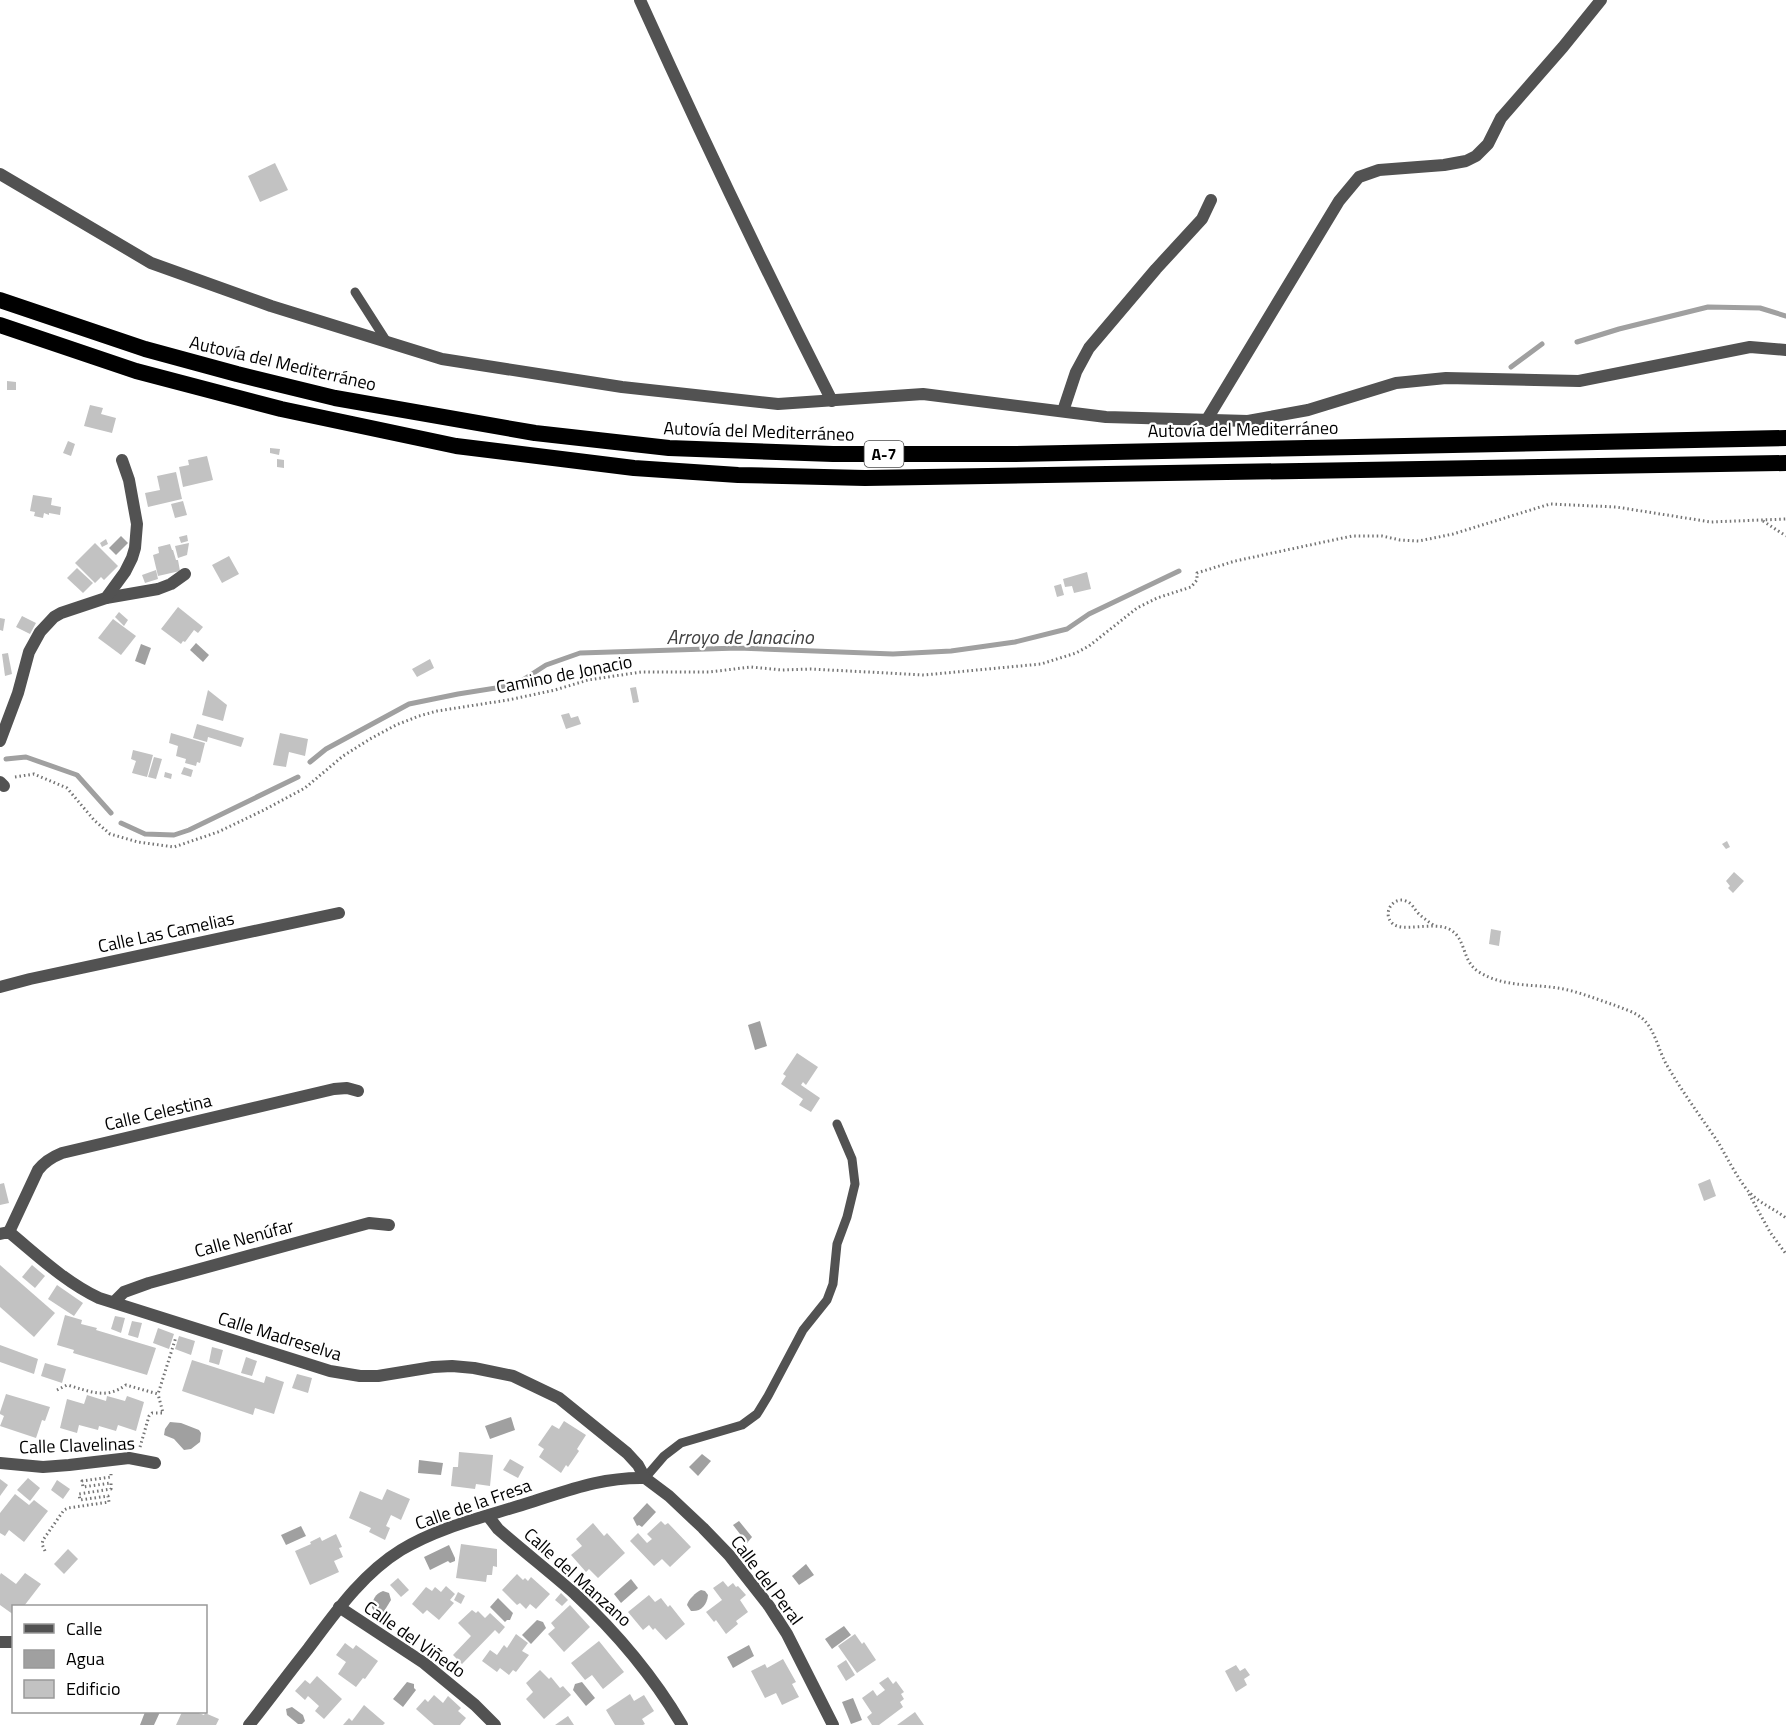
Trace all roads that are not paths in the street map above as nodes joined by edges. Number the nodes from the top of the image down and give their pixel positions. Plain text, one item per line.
1 (640, 0) edge
2 (1601, 0) edge
3 (0, 174) edge
4 (1211, 201) dead end
5 (355, 292) dead end
6 (0, 300) edge
7 (0, 326) edge
8 (387, 342) junction
9 (1786, 350) edge
10 (832, 401) junction
11 (1063, 411) junction
12 (1206, 421) junction
13 (1786, 438) edge
14 (122, 460) dead end
15 (1786, 462) edge
16 (186, 574) dead end
17 (106, 598) junction
18 (0, 741) edge
19 (339, 913) dead end
20 (0, 987) edge
21 (358, 1091) dead end
22 (837, 1124) dead end
23 (389, 1225) dead end
24 (4, 1233) edge
25 (114, 1302) junction
26 (0, 1463) edge
27 (155, 1463) dead end
28 (645, 1478) junction
29 (488, 1516) junction
30 (339, 1607) junction
31 (253, 1721) edge
32 (266, 1725) edge
33 (495, 1725) edge
34 (682, 1725) edge
35 (833, 1725) edge

1 - 10 street
2 - 12 street
3 - 8 street
4 - 11 street
5 - 8 lane
6 - 13 highway, Autovía del Mediterráneo / A-7
7 - 15 highway, A-7
8 - 10 street
9 - 12 street
10 - 11 street
11 - 12 street
14 - 17 street
16 - 17 street
17 - 18 street
19 - 20 street, Calle Las Camelias
21 - 24 street, Calle Celestina
22 - 28 lane
23 - 25 street, Calle Nenúfar
24 - 25 street, Calle Madreselva
25 - 28 street, Calle Madreselva
26 - 27 street, Calle Clavelinas
28 - 29 street, Calle de la Fresa
28 - 35 street, Calle del Peral
29 - 30 street, Calle de la Fresa
29 - 34 street, Calle del Manzano
30 - 31 street, Calle de la Fresa
30 - 33 street, Calle del Viñedo
31 - 32 street

